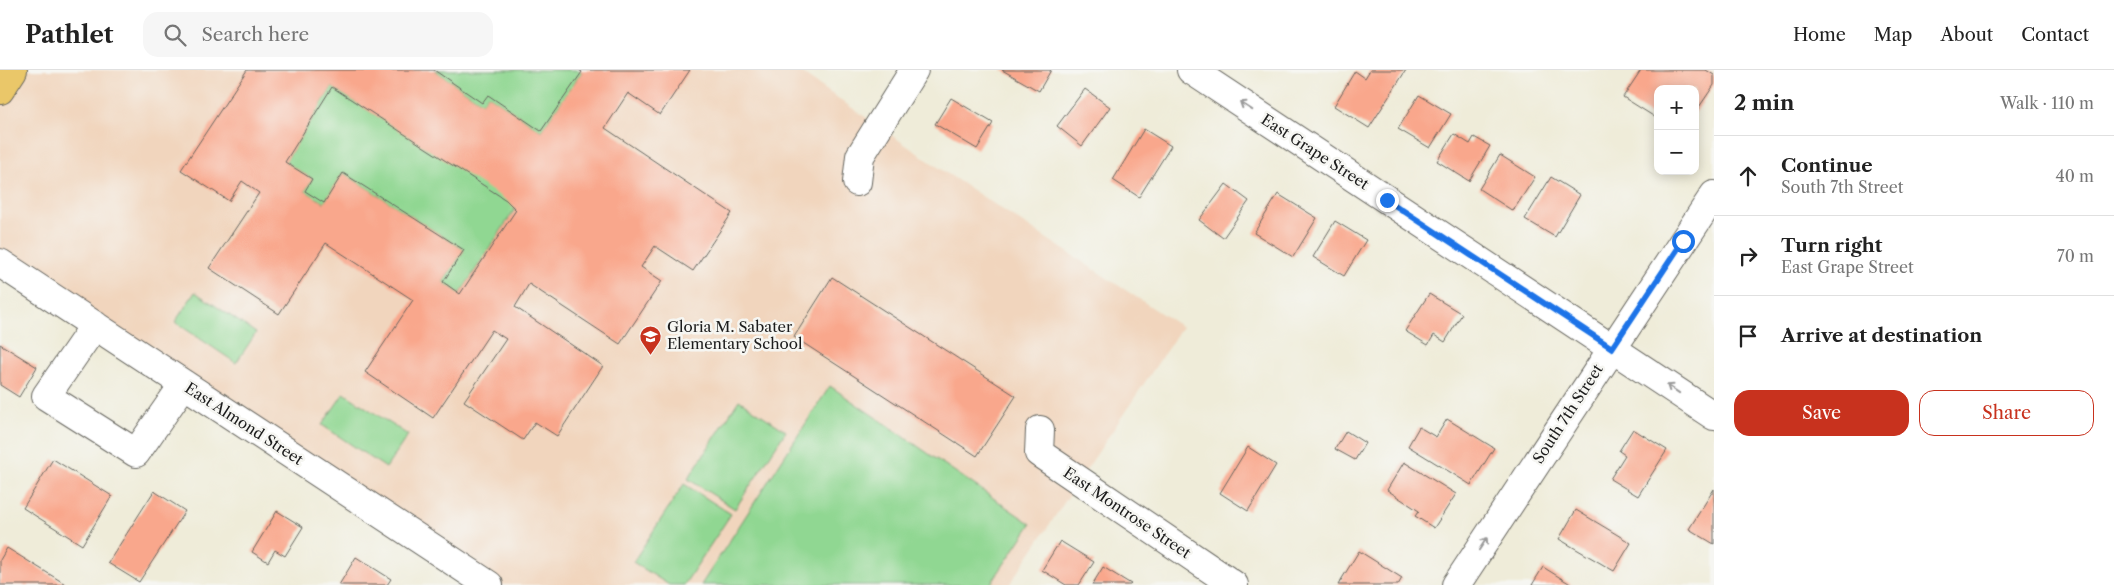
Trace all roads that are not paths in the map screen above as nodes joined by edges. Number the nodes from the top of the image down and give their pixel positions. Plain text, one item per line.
1 (13, 70) edge
2 (914, 70) edge
3 (1193, 71) edge
4 (0, 90) edge
5 (857, 182) dead end
6 (1714, 195) edge
7 (0, 263) edge
8 (94, 325) junction
9 (1612, 348) junction
10 (184, 384) junction
11 (1714, 416) edge
12 (1040, 430) dead end
13 (489, 585) edge
14 (1234, 585) edge
15 (1456, 585) edge

1 - 4 main road
2 - 5 street
9 -> 3 street, East Grape Street
6 - 9 street, South 7th Street
7 - 8 street, East Almond Street
8 - 10 street, East Almond Street
8 - 10 street
11 -> 9 street, East Grape Street
15 -> 9 street, South 7th Street
10 - 13 street, East Almond Street
12 - 14 street, East Montrose Street

